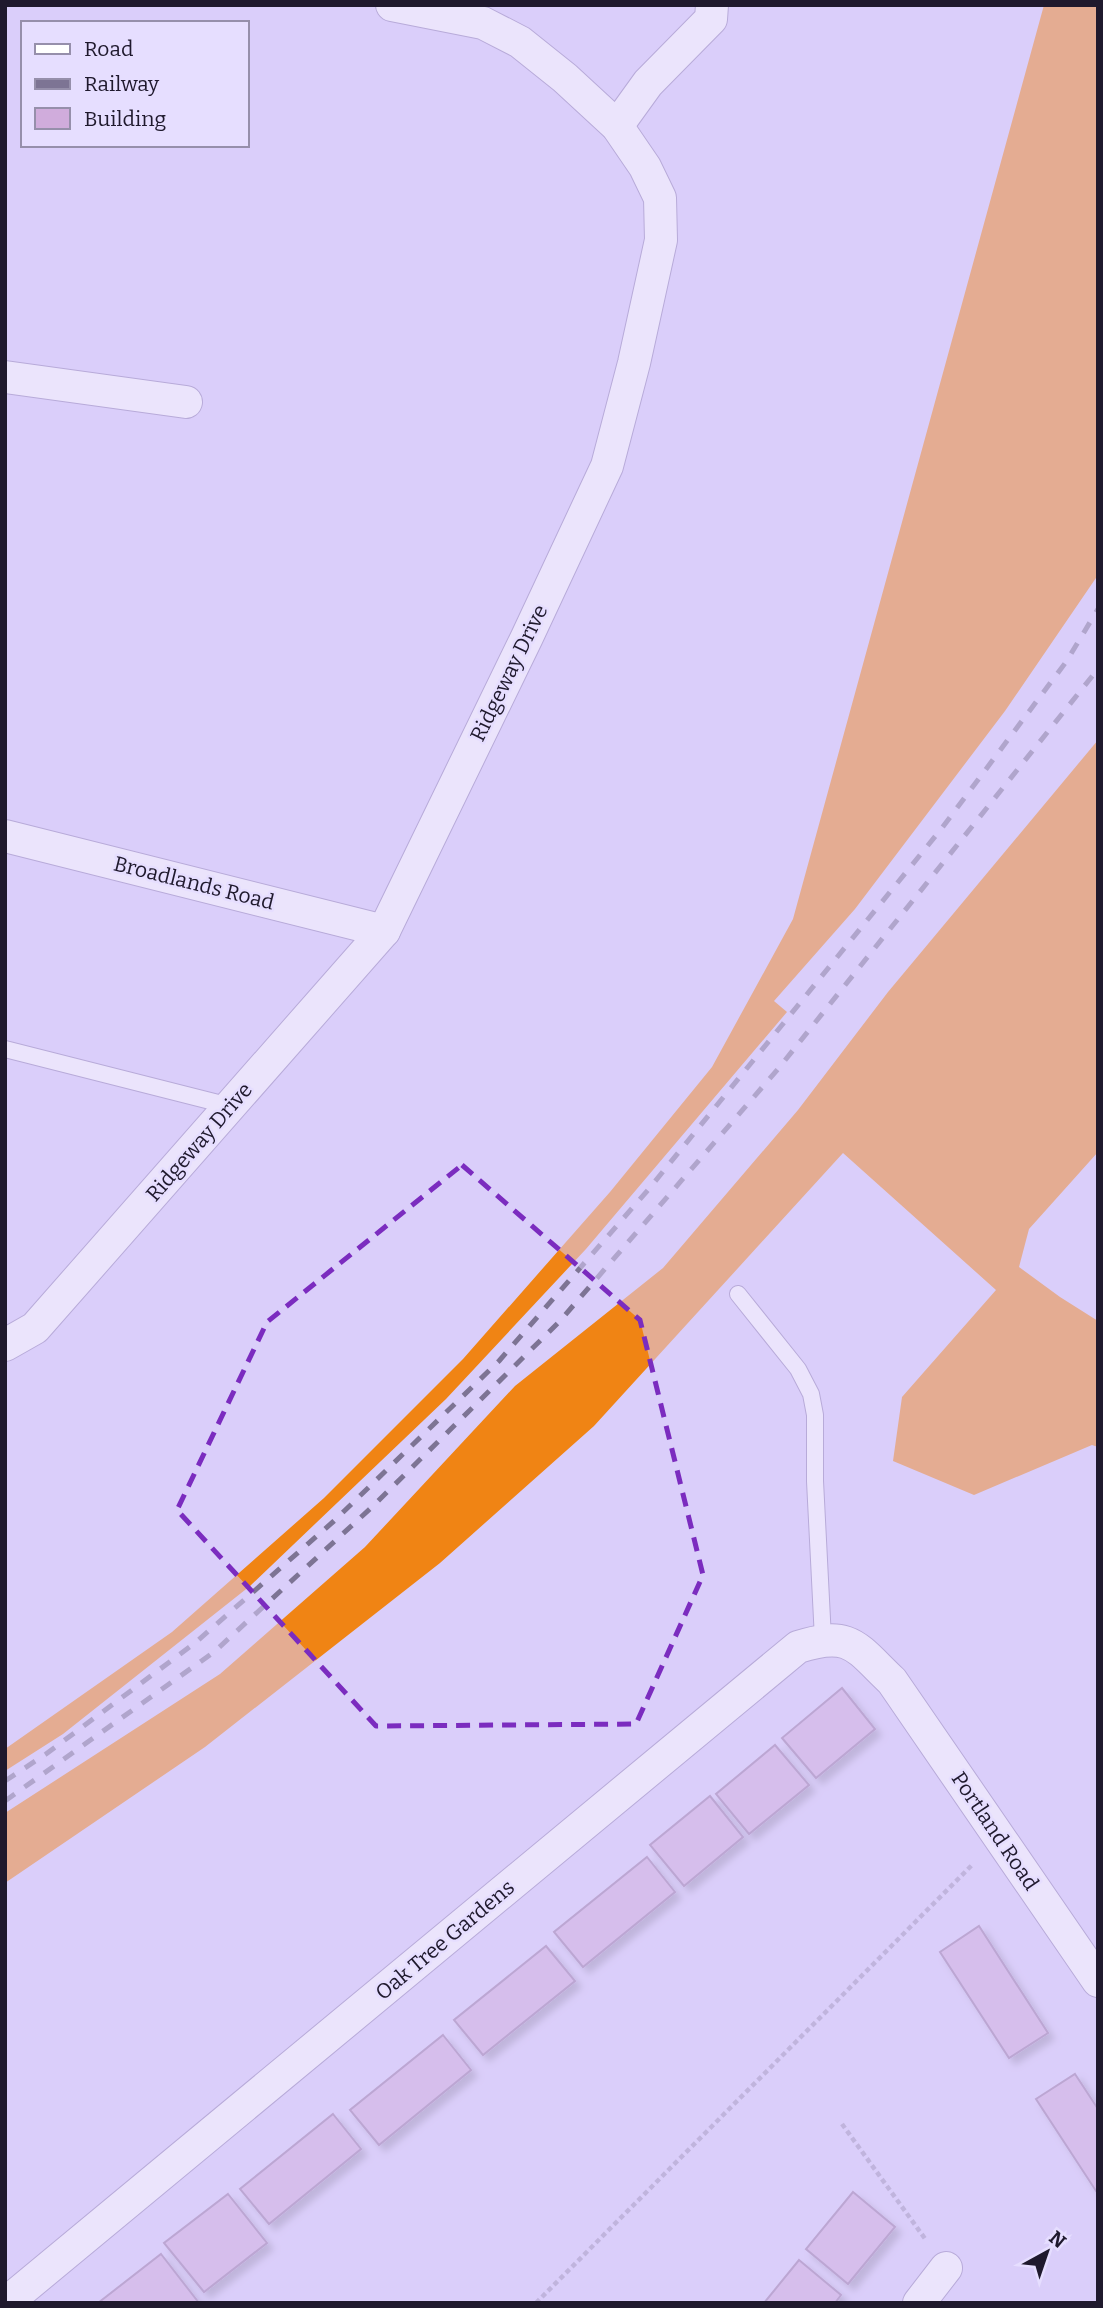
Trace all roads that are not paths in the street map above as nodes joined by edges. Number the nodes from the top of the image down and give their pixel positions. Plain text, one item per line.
1 (393, 5) edge
2 (712, 5) edge
3 (617, 126) junction
4 (5, 377) edge
5 (186, 402) dead end
6 (5, 836) edge
7 (383, 931) junction
8 (5, 1049) edge
9 (230, 1106) junction
10 (738, 1294) dead end
11 (5, 1345) edge
12 (823, 1639) junction
13 (1098, 1981) edge
14 (946, 2268) road end
15 (6, 2303) edge
16 (919, 2303) edge

1 - 3 street, Ridgeway Drive
2 - 3 street
3 - 7 street, Ridgeway Drive
4 - 5 street
6 - 7 street, Broadlands Road
7 - 9 street, Ridgeway Drive
8 - 9 lane
9 - 11 street, Ridgeway Drive
10 - 12 lane
12 - 13 street, Portland Road
12 - 15 street, Oak Tree Gardens
14 - 16 street

